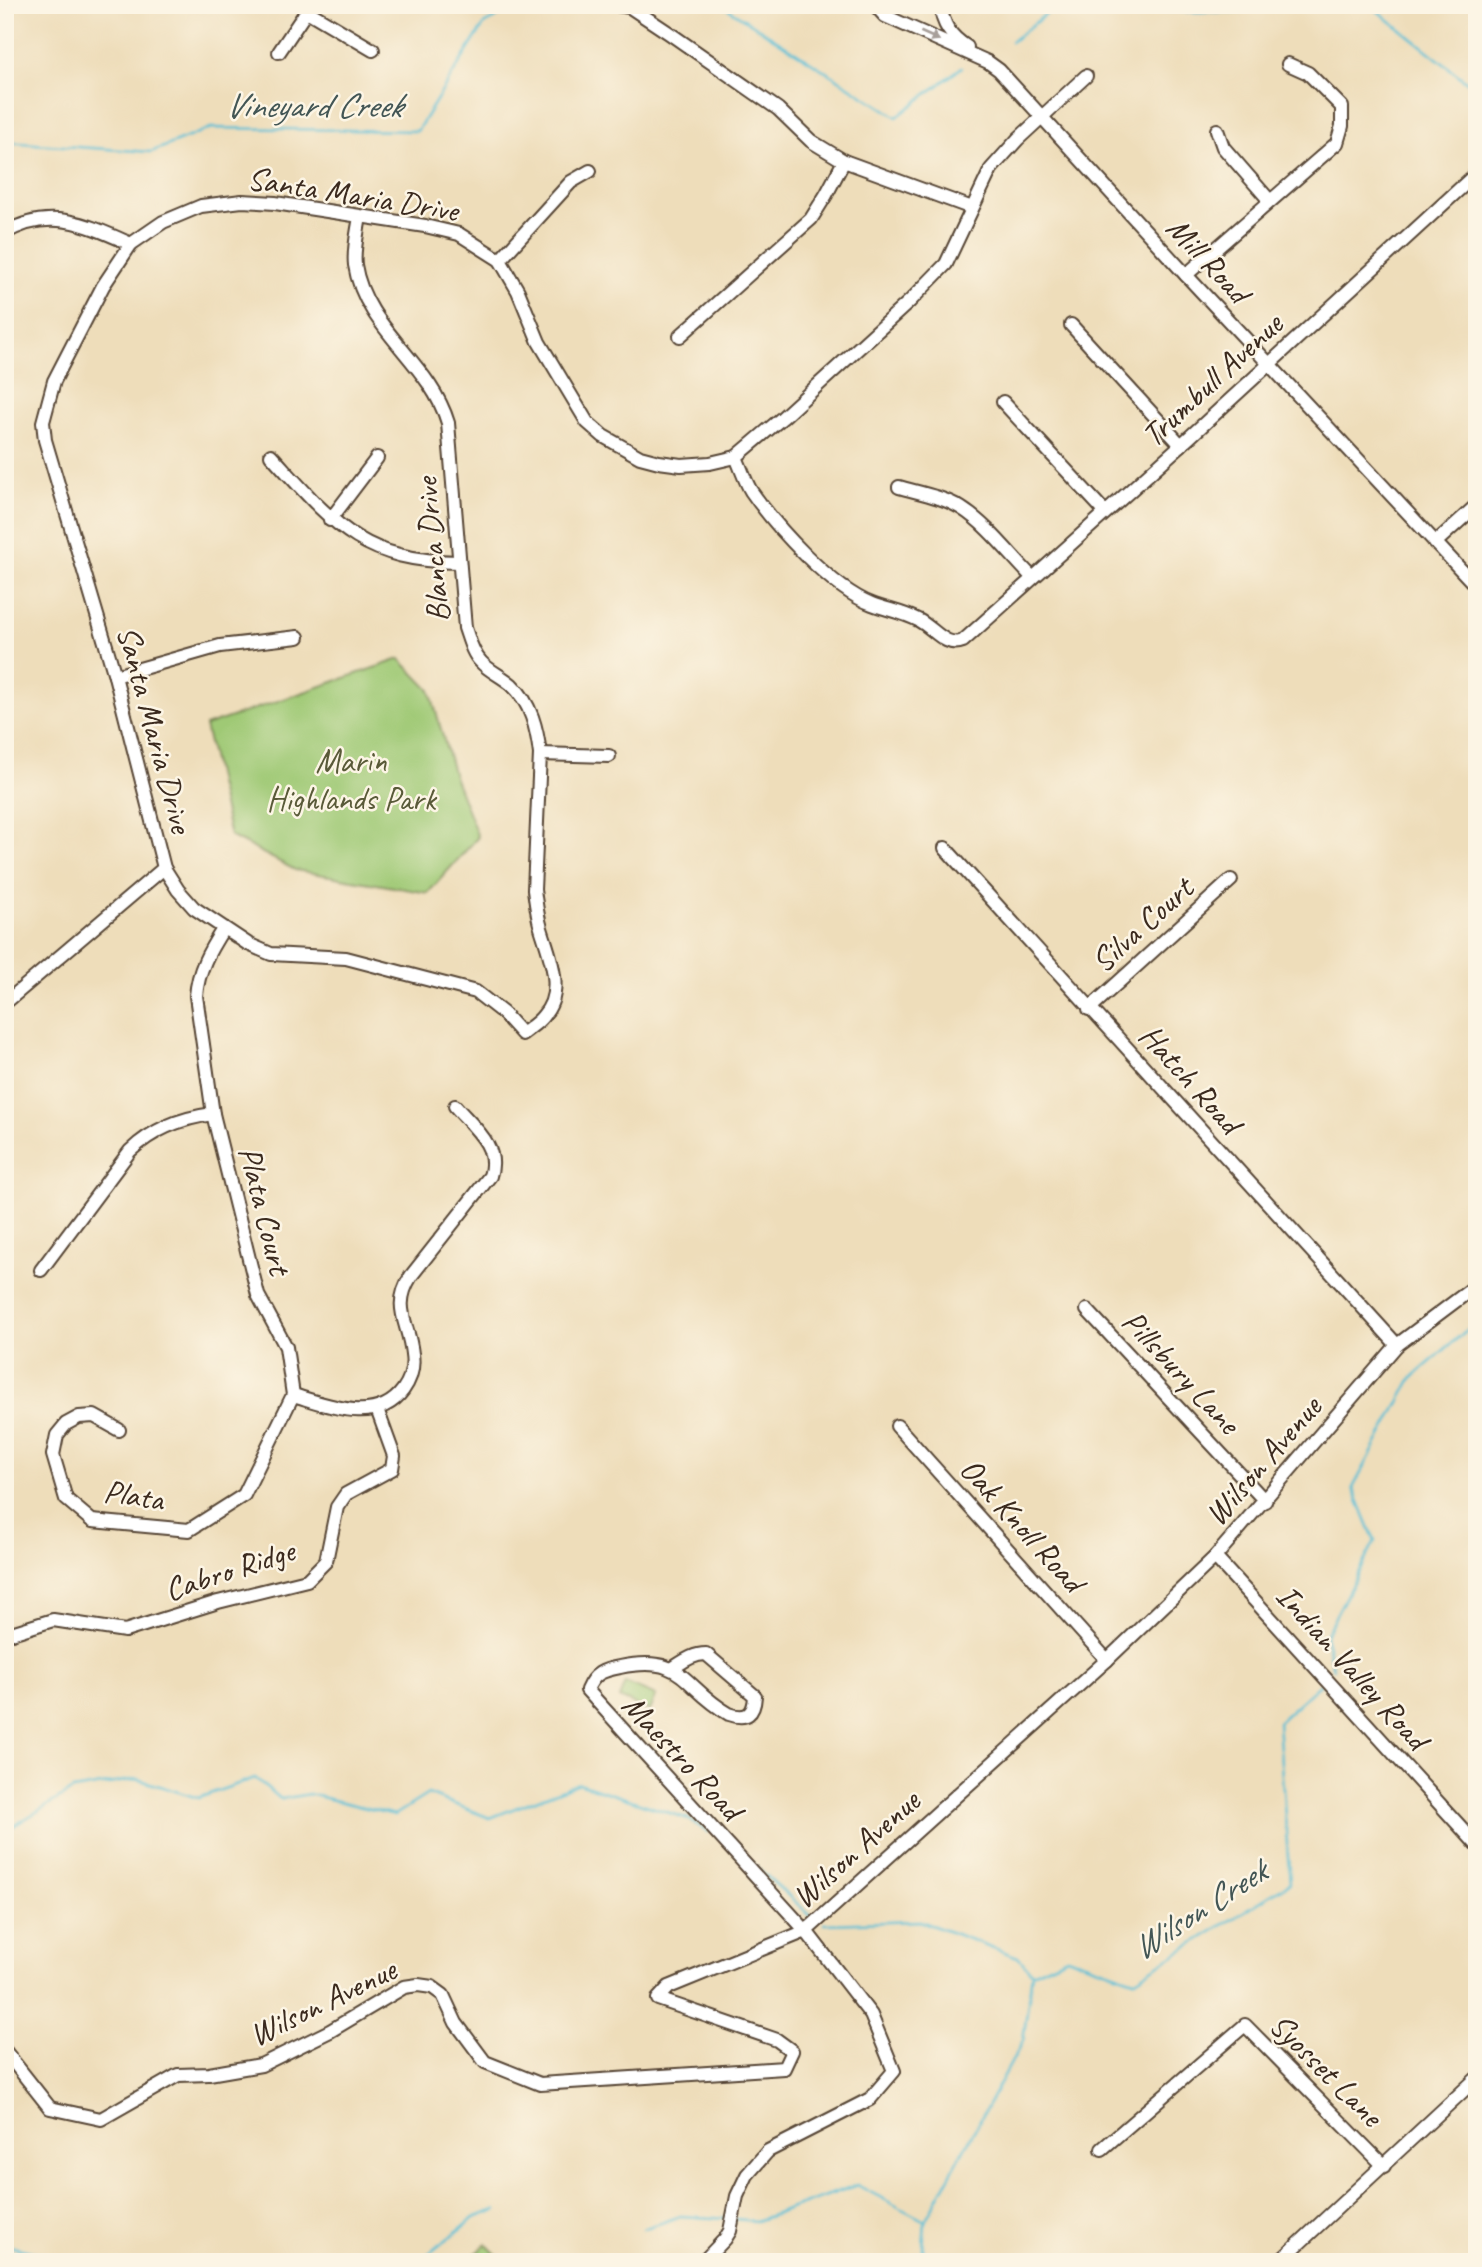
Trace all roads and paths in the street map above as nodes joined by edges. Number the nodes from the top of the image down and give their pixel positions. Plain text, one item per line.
1 (617, 5) edge
2 (875, 5) edge
3 (940, 5) edge
4 (308, 8) edge
5 (373, 50) dead end
6 (279, 52) dead end
7 (988, 62) junction
8 (1288, 64) dead end
9 (1086, 76) dead end
10 (1042, 118) junction
11 (1217, 130) dead end
12 (844, 161) junction
13 (590, 171) dead end
14 (1477, 173) edge
15 (1270, 201) junction
16 (972, 208) junction
17 (360, 216) junction
18 (5, 233) edge
19 (131, 244) junction
20 (500, 260) junction
21 (1186, 275) junction
22 (1071, 326) dead end
23 (680, 336) dead end
24 (1268, 364) junction
25 (1003, 402) dead end
26 (1181, 445) junction
27 (271, 455) dead end
28 (736, 457) junction
29 (377, 458) dead end
30 (899, 487) dead end
31 (1477, 505) edge
32 (1105, 512) junction
33 (330, 520) junction
34 (1435, 543) junction
35 (459, 562) junction
36 (1032, 578) junction
37 (1477, 587) edge
38 (298, 637) dead end
39 (116, 676) junction
40 (540, 754) junction
41 (608, 756) dead end
42 (945, 848) dead end
43 (164, 867) junction
44 (1231, 880) dead end
45 (223, 929) junction
46 (5, 1003) edge
47 (1089, 1009) junction
48 (522, 1034) joint
49 (455, 1106) dead end
50 (213, 1114) junction
51 (41, 1270) dead end
52 (1477, 1285) edge
53 (1087, 1310) dead end
54 (1397, 1345) junction
55 (293, 1395) junction
56 (377, 1409) junction
57 (897, 1426) dead end
58 (119, 1430) dead end
59 (1265, 1501) junction
60 (1215, 1557) junction
61 (5, 1636) edge
62 (1107, 1660) junction
63 (673, 1668) junction
64 (1477, 1845) edge
65 (806, 1931) junction
66 (5, 2051) edge
67 (1477, 2078) edge
68 (1102, 2149) dead end
69 (1384, 2166) junction
70 (703, 2262) edge
71 (1279, 2262) edge

1 - 12 street
2 -> 7 street, Mill Road
3 - 7 street
4 - 5 street
4 - 6 street
7 - 10 street, Mill Road
8 - 15 street
9 - 10 street, Santa Maria Drive
10 - 16 street, Santa Maria Drive
10 - 21 street, Mill Road
11 - 15 street
12 - 16 street
12 - 23 street
13 - 20 street
14 - 24 street, Trumbull Avenue
15 - 21 street
16 - 28 street, Santa Maria Drive
17 - 19 street, Santa Maria Drive
17 - 20 street, Santa Maria Drive
17 - 35 street, Blanca Drive
18 - 19 street
19 - 39 street, Santa Maria Drive
20 - 28 street, Santa Maria Drive
21 - 24 street, Mill Road
22 - 26 street
24 - 26 street, Trumbull Avenue
24 - 34 street, Mill Road
25 - 32 street
26 - 32 street, Trumbull Avenue
27 - 33 street
28 - 36 street, Trumbull Avenue
29 - 33 street
30 - 36 street
31 - 34 street
32 - 36 street, Trumbull Avenue
33 - 35 street
34 - 37 street, Mill Road
35 - 40 street, Blanca Drive
38 - 39 street
39 - 43 street, Santa Maria Drive
40 - 41 street
40 - 48 street, Blanca Drive
42 - 47 street, Hatch Road
43 - 45 street, Santa Maria Drive
43 - 46 street
44 - 47 street, Silva Court
45 - 48 street, Santa Maria Drive
45 - 50 street, Plata Court
47 - 54 street, Hatch Road
49 - 56 street
50 - 51 street
50 - 55 street, Plata Court
52 - 54 street, Wilson Avenue
53 - 59 street, Pillsbury Lane
54 - 59 street, Wilson Avenue
55 - 56 street
55 - 58 street, Plata
56 - 61 street, Cabro Ridge
57 - 62 street, Oak Knoll Road
59 - 60 street, Wilson Avenue
60 - 62 street, Wilson Avenue
60 - 64 street, Indian Valley Road
62 - 65 street, Wilson Avenue
63 - 63 street, Maestro Road
63 - 65 street, Maestro Road
65 - 66 street, Wilson Avenue
65 - 70 street
67 - 69 street
68 - 69 street, Syosset Lane
69 - 71 street

